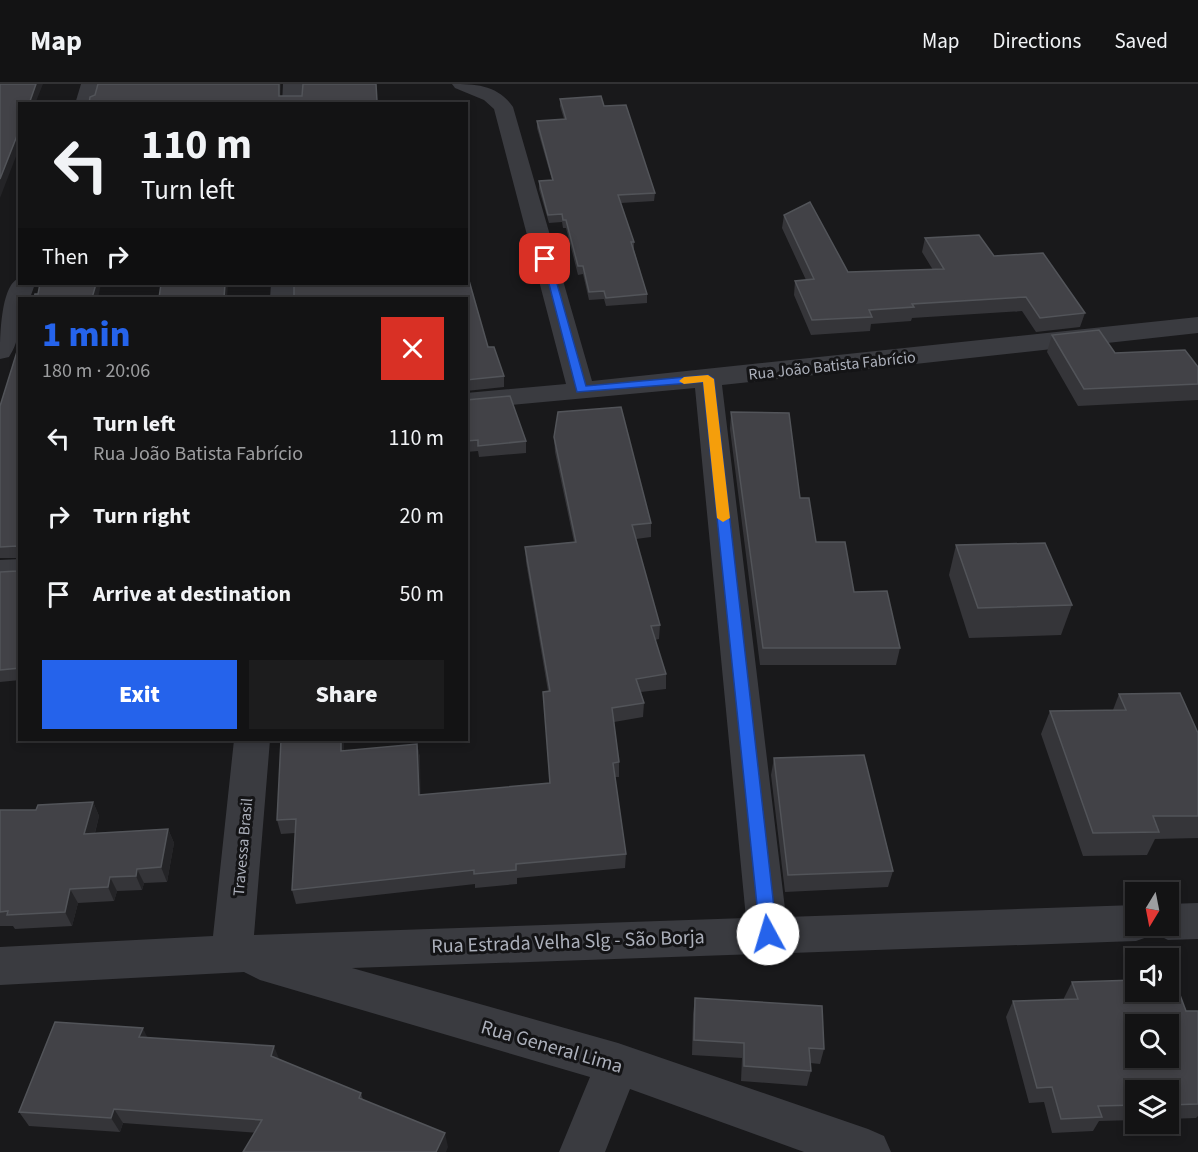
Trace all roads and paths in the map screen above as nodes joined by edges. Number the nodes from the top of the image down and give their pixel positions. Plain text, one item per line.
1 (92, 84) edge
2 (293, 84) edge
3 (462, 84) edge
4 (86, 102) edge
5 (292, 102) edge
6 (18, 299) edge
7 (1198, 325) edge
8 (0, 351) edge
9 (708, 379) junction
10 (581, 390) junction
11 (468, 401) edge
12 (18, 570) edge
13 (0, 571) edge
14 (252, 741) edge
15 (1198, 921) edge
16 (1179, 922) edge
17 (1125, 923) edge
18 (768, 934) junction
19 (232, 954) junction
20 (0, 966) edge
21 (618, 1065) junction
22 (582, 1152) edge
23 (868, 1152) edge

1 - 4 street
2 - 5 street
3 - 10 street
6 - 8 street
7 - 9 street, Rua João Batista Fabrício
9 - 10 street, Rua João Batista Fabrício
9 - 18 street
10 - 11 street, Rua João Batista Fabrício
12 - 13 street
14 - 19 street, Travessa Brasil
15 - 16 street
17 - 18 street, Rua Estrada Velha Slg - São Borja
18 - 19 street, Rua Estrada Velha Slg - São Borja
19 - 20 street, Rua Estrada Velha Slg - São Borja
19 - 21 street, Rua General Lima
21 - 22 street
21 - 23 street, Rua General Lima

